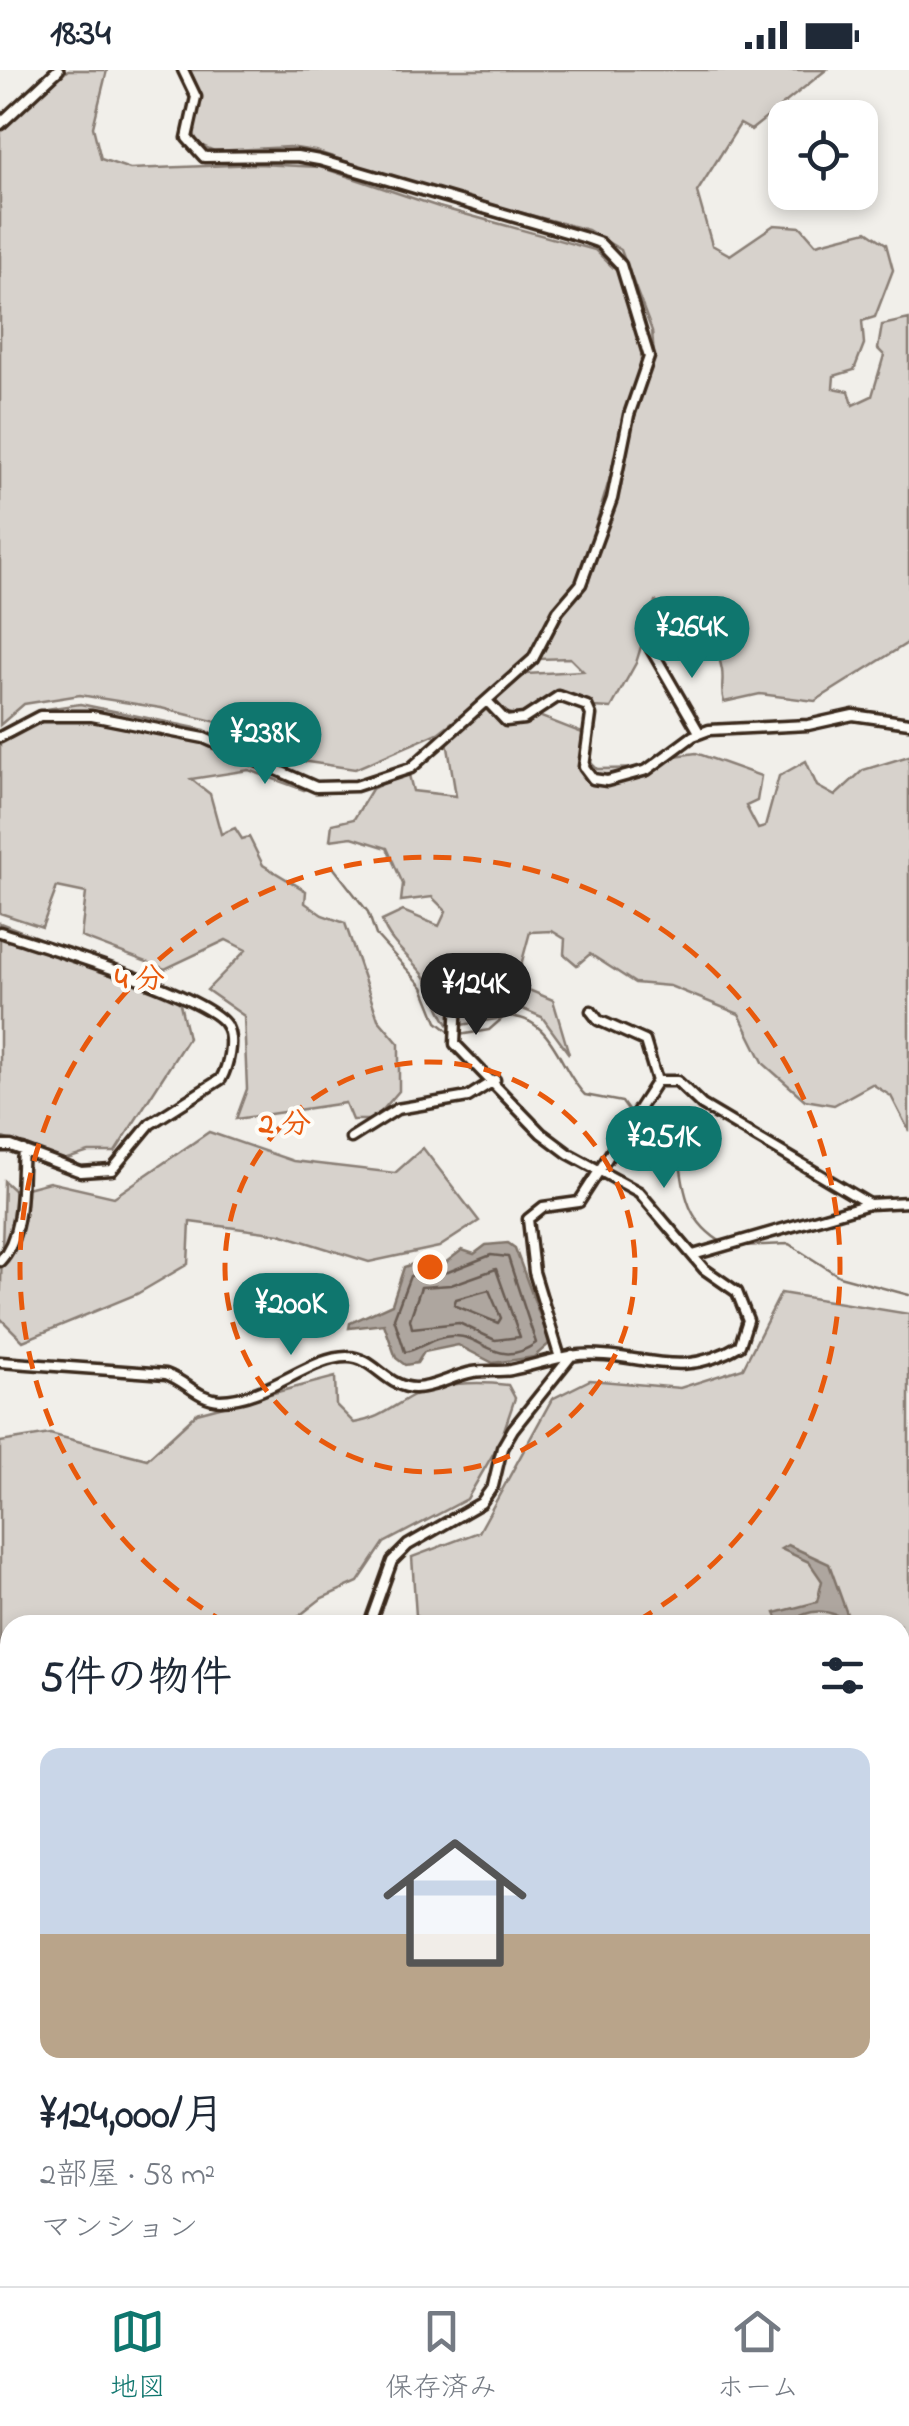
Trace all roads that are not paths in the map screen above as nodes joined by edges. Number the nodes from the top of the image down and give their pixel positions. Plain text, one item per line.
1 (58, 70) edge
2 (183, 70) edge
3 (0, 124) edge
4 (651, 649) dead end
5 (487, 701) junction
6 (909, 723) edge
7 (699, 732) junction
8 (0, 738) edge
9 (0, 932) edge
10 (458, 996) dead end
11 (591, 1011) dead end
12 (495, 1080) junction
13 (657, 1082) junction
14 (351, 1138) dead end
15 (0, 1146) edge
16 (23, 1150) junction
17 (600, 1170) junction
18 (909, 1202) edge
19 (869, 1204) junction
20 (692, 1255) junction
21 (0, 1261) edge
22 (572, 1356) junction
23 (560, 1358) junction
24 (0, 1362) edge
25 (372, 1615) edge

1 - 3 street
2 - 5 street
4 - 7 street
5 - 7 street
5 - 8 street
6 - 7 street
9 - 16 street
10 - 12 street
11 - 13 street
12 - 14 street
12 - 17 street
13 - 17 street
13 - 19 street
15 - 16 street
16 - 21 street
17 - 20 street
17 - 23 street
18 - 19 street
19 - 20 street
20 - 22 street
22 - 23 street
22 - 25 street
23 - 24 street

